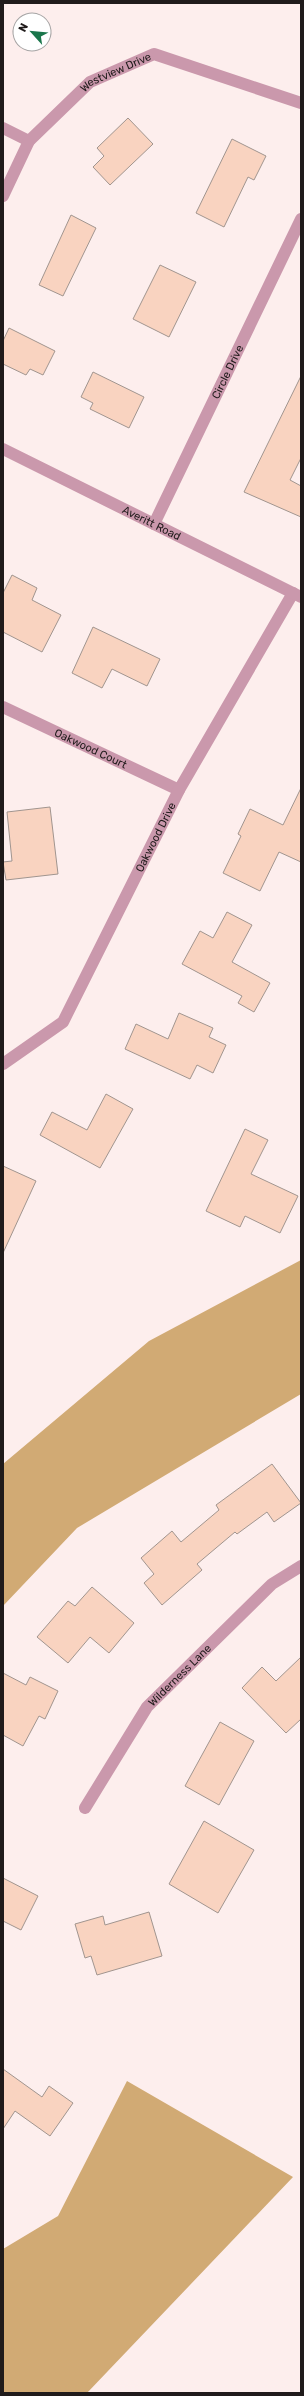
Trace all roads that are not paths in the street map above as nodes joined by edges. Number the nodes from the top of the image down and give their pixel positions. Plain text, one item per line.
1 (301, 103) edge
2 (3, 128) edge
3 (28, 141) junction
4 (3, 196) edge
5 (301, 219) edge
6 (3, 449) edge
7 (154, 524) junction
8 (297, 595) edge
9 (3, 707) edge
10 (179, 790) junction
11 (3, 1064) edge
12 (301, 1566) edge
13 (85, 1808) dead end

1 - 3 street, Westview Drive
2 - 3 street
3 - 4 street, Westview Drive
5 - 7 street, Circle Drive
6 - 7 street, Averitt Road
7 - 8 street, Averitt Road
8 - 10 street, Oakwood Drive
9 - 10 street, Oakwood Court
10 - 11 street, Oakwood Drive
12 - 13 street, Wilderness Lane

